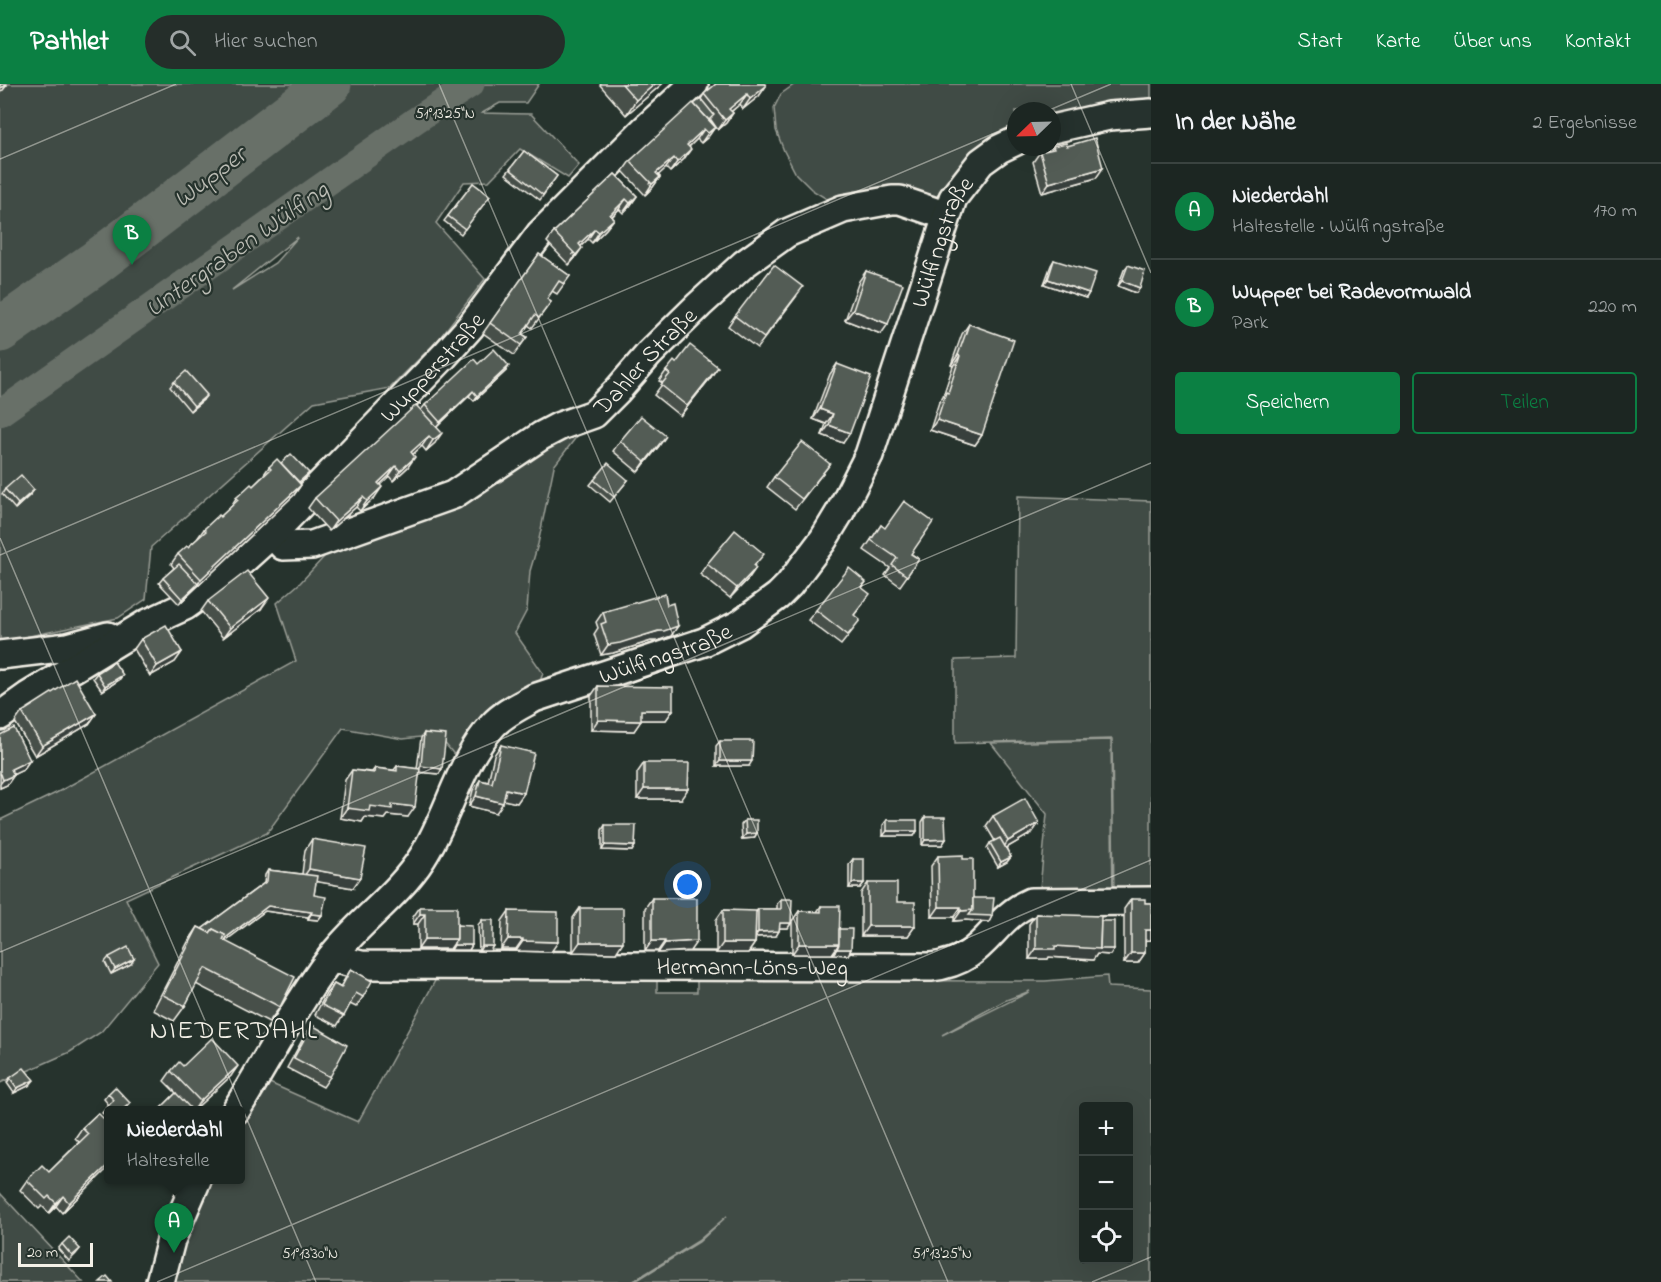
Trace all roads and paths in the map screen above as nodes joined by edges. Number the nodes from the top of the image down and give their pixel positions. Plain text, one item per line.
1 (694, 84) edge
2 (1151, 113) edge
3 (1061, 127) edge
4 (1007, 145) edge
5 (947, 216) junction
6 (272, 534) junction
7 (146, 624) junction
8 (0, 655) edge
9 (0, 716) edge
10 (1151, 901) edge
11 (331, 958) junction
12 (238, 1106) edge
13 (195, 1184) edge
14 (160, 1282) edge

1 - 6 street, Wupperstraße
2 - 3 street
4 - 5 street, Wülfingstraße
5 - 6 street, Dahler Straße
5 - 11 street, Wülfingstraße
6 - 7 street, Wupperstraße
7 - 8 street, Wupperstraße
7 - 9 street, Wupperstraße
10 - 11 street, Hermann-Löns-Weg
11 - 12 street, Wülfingstraße
13 - 14 street

